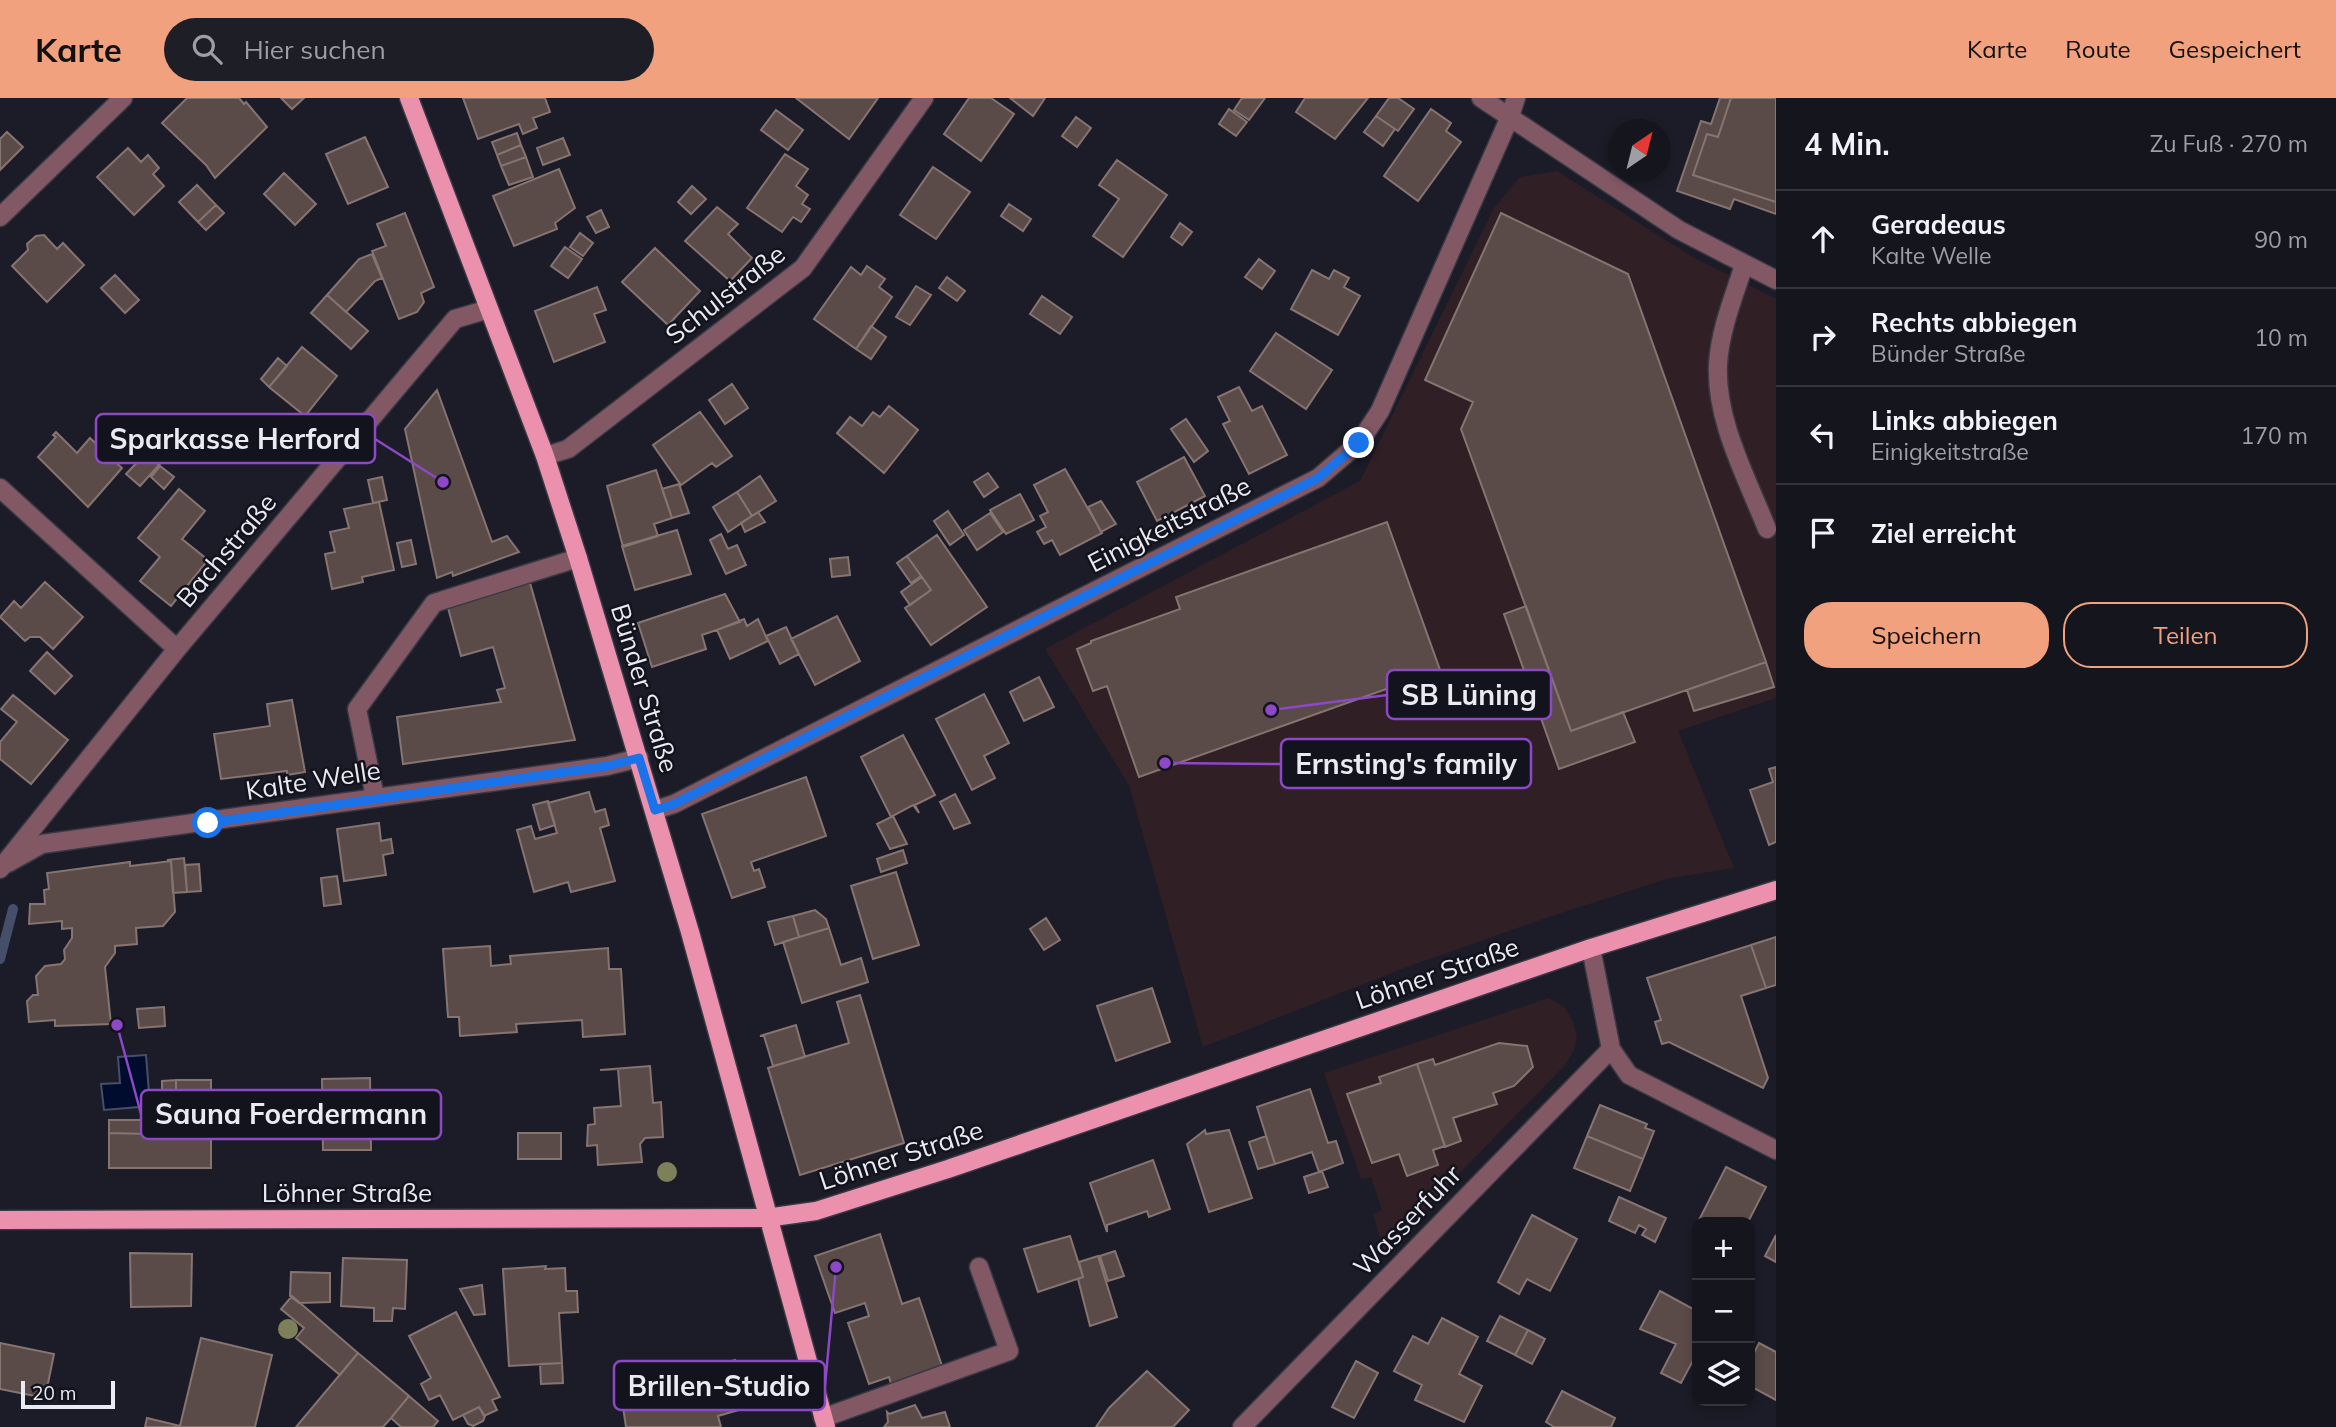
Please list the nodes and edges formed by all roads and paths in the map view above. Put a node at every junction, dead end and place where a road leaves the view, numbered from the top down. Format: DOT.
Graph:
graph roads {
  1 [pos="122,98"];
  2 [pos="409,98"];
  3 [pos="924,98"];
  4 [pos="1481,98"];
  5 [pos="1516,98"];
  6 [pos="1510,119"];
  7 [pos="0,217"];
  8 [pos="1744,265"];
  9 [pos="1776,280"];
  10 [pos="489,309"];
  11 [pos="545,456"];
  12 [pos="0,488"];
  13 [pos="1767,529"];
  14 [pos="578,558"];
  15 [pos="177,649"];
  16 [pos="639,758"];
  17 [pos="375,797"];
  18 [pos="655,810"];
  19 [pos="1,866"];
  20 [pos="1776,890"];
  21 [pos="1591,947"];
  22 [pos="1611,1049"];
  23 [pos="1776,1150"];
  24 [pos="766,1218"];
  25 [pos="0,1220"];
  26 [pos="979,1267"];
  27 [pos="825,1422"];
  28 [pos="1242,1427"];
  1 -- 7 [label="street"];
  2 -- 10 [label="main road, Bünder Straße"];
  3 -- 11 [label="street, Schulstraße"];
  4 -- 6 [label="street"];
  5 -- 6 [label="street, Einigkeitstraße"];
  6 -- 8 [label="street"];
  6 -- 18 [label="street, Einigkeitstraße"];
  8 -- 9 [label="street"];
  8 -- 13 [label="street"];
  10 -- 11 [label="main road, Bünder Straße"];
  10 -- 15 [label="street, Bachstraße"];
  11 -- 14 [label="main road, Bünder Straße"];
  12 -- 15 [label="street, Bachstraße"];
  14 -- 16 [label="main road, Bünder Straße"];
  14 -- 17 [label="street"];
  15 -- 19 [label="street, Bachstraße"];
  16 -- 17 [label="street, Kalte Welle"];
  16 -- 18 [label="main road, Bünder Straße"];
  17 -- 19 [label="street, Kalte Welle"];
  18 -- 24 [label="main road, Bünder Straße"];
  20 -- 21 [label="main road, Löhner Straße"];
  21 -- 22 [label="street"];
  21 -- 24 [label="main road, Löhner Straße"];
  22 -- 23 [label="street"];
  22 -- 28 [label="street, Wasserfuhr"];
  24 -- 25 [label="main road, Löhner Straße"];
  24 -- 27 [label="main road, Bünder Straße"];
  26 -- 27 [label="street"];
}
